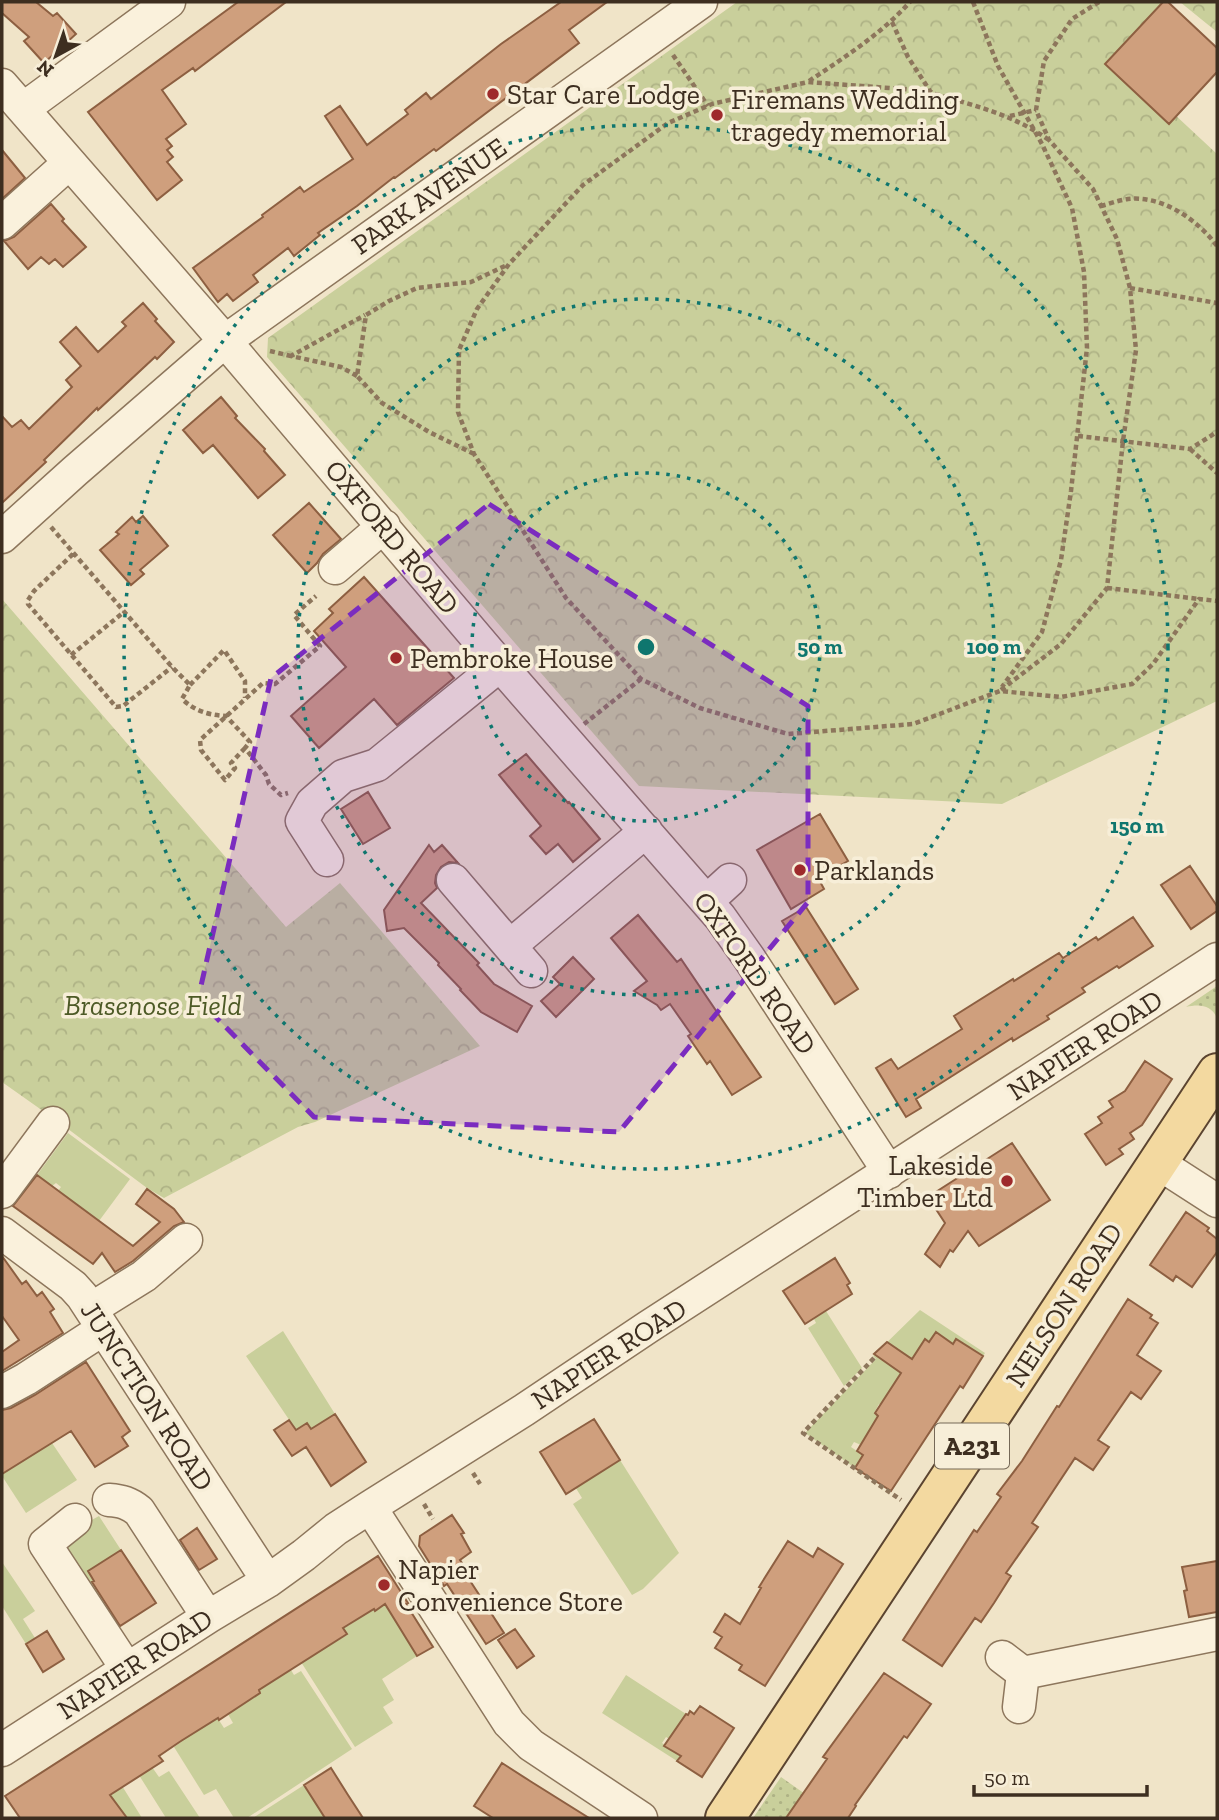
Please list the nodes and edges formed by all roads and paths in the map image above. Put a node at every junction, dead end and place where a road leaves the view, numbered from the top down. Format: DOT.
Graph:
graph roads {
  1 [pos="169,2"];
  2 [pos="701,2"];
  3 [pos="910,2"];
  4 [pos="973,2"];
  5 [pos="1099,2"];
  6 [pos="892,22"];
  7 [pos="659,33"];
  8 [pos="808,82"];
  9 [pos="2,85"];
  10 [pos="930,91"];
  11 [pos="708,106"];
  12 [pos="23,109"];
  13 [pos="1036,110"];
  14 [pos="1025,114"];
  15 [pos="1009,117"];
  16 [pos="1033,128"];
  17 [pos="1049,140"];
  18 [pos="69,163"];
  19 [pos="1101,206"];
  20 [pos="2,223"];
  21 [pos="1217,246"];
  22 [pos="509,264"];
  23 [pos="1130,288"];
  24 [pos="1217,303"];
  25 [pos="366,315"];
  26 [pos="225,341"];
  27 [pos="357,376"];
  28 [pos="1217,432"];
  29 [pos="1078,436"];
  30 [pos="1123,441"];
  31 [pos="1189,449"];
  32 [pos="474,454"];
  33 [pos="1217,473"];
  34 [pos="36,506"];
  35 [pos="384,526"];
  36 [pos="2,537"];
  37 [pos="74,554"];
  38 [pos="335,568"];
  39 [pos="1107,588"];
  40 [pos="316,596"];
  41 [pos="1199,599"];
  42 [pos="1217,601"];
  43 [pos="124,612"];
  44 [pos="71,654"];
  45 [pos="500,665"];
  46 [pos="172,667"];
  47 [pos="641,679"];
  48 [pos="190,685"];
  49 [pos="1000,691"];
  50 [pos="245,699"];
  51 [pos="226,716"];
  52 [pos="567,740"];
  53 [pos="245,748"];
  54 [pos="317,799"];
  55 [pos="646,831"];
  56 [pos="327,860"];
  57 [pos="453,880"];
  58 [pos="730,880"];
  59 [pos="707,901"];
  60 [pos="510,946"];
  61 [pos="1217,959"];
  62 [pos="531,971"];
  63 [pos="1217,1073"];
  64 [pos="53,1124"];
  65 [pos="1158,1163"];
  66 [pos="889,1172"];
  67 [pos="2,1192"];
  68 [pos="1217,1201"];
  69 [pos="2,1233"];
  70 [pos="186,1240"];
  71 [pos="97,1319"];
  72 [pos="874,1358"];
  73 [pos="2,1392"];
  74 [pos="420,1499"];
  75 [pos="109,1500"];
  76 [pos="910,1506"];
  77 [pos="370,1507"];
  78 [pos="433,1518"];
  79 [pos="75,1520"];
  80 [pos="268,1581"];
  81 [pos="208,1617"];
  82 [pos="1217,1634"];
  83 [pos="127,1669"];
  84 [pos="1019,1707"];
  85 [pos="2,1749"];
  86 [pos="641,1818"];
  87 [pos="725,1818"];
  1 -- 12 [label="street"];
  2 -- 7 [label="street, PARK AVENUE"];
  3 -- 6 [label="path"];
  4 -- 14 [label="path"];
  5 -- 13 [label="path"];
  6 -- 8 [label="path"];
  6 -- 10 [label="path"];
  7 -- 11 [label="path"];
  7 -- 26 [label="street, PARK AVENUE"];
  8 -- 10 [label="path"];
  8 -- 11 [label="path"];
  9 -- 12 [label="street, OXFORD ROAD"];
  10 -- 15 [label="path"];
  11 -- 22 [label="path"];
  12 -- 18 [label="street, OXFORD ROAD"];
  13 -- 14 [label="path"];
  13 -- 17 [label="path"];
  14 -- 15 [label="path"];
  14 -- 16 [label="path"];
  15 -- 16 [label="path"];
  16 -- 17 [label="path"];
  16 -- 29 [label="path"];
  17 -- 19 [label="path"];
  18 -- 20 [label="street"];
  18 -- 26 [label="street, OXFORD ROAD"];
  19 -- 21 [label="path"];
  19 -- 23 [label="path"];
  22 -- 25 [label="path"];
  22 -- 32 [label="path"];
  23 -- 24 [label="path"];
  23 -- 30 [label="path"];
  25 -- 27 [label="path"];
  25 -- 27 [label="path"];
  26 -- 34 [label="street, PARK AVENUE"];
  26 -- 35 [label="street, OXFORD ROAD"];
  27 -- 32 [label="path"];
  28 -- 31 [label="path"];
  29 -- 30 [label="path"];
  29 -- 49 [label="path"];
  30 -- 31 [label="path"];
  30 -- 39 [label="path"];
  31 -- 33 [label="path"];
  32 -- 47 [label="path"];
  34 -- 36 [label="street, PARK AVENUE"];
  34 -- 37 [label="path"];
  35 -- 38 [label="street"];
  35 -- 45 [label="street, OXFORD ROAD"];
  37 -- 43 [label="path"];
  37 -- 44 [label="path"];
  39 -- 41 [label="path"];
  39 -- 49 [label="path"];
  40 -- 50 [label="path"];
  41 -- 42 [label="path"];
  41 -- 49 [label="path"];
  43 -- 44 [label="path"];
  43 -- 46 [label="path"];
  44 -- 46 [label="path"];
  45 -- 52 [label="street, OXFORD ROAD"];
  45 -- 54 [label="street"];
  46 -- 48 [label="path"];
  47 -- 49 [label="path"];
  47 -- 52 [label="path"];
  48 -- 50 [label="path"];
  48 -- 51 [label="path"];
  50 -- 51 [label="path"];
  51 -- 53 [label="path"];
  51 -- 53 [label="path"];
  52 -- 55 [label="street, OXFORD ROAD"];
  53 -- 54 [label="path"];
  54 -- 56 [label="street"];
  55 -- 59 [label="street, OXFORD ROAD"];
  55 -- 60 [label="street"];
  57 -- 60 [label="street"];
  58 -- 59 [label="street"];
  59 -- 66 [label="street, OXFORD ROAD"];
  60 -- 62 [label="street"];
  61 -- 66 [label="street, NAPIER ROAD"];
  63 -- 65 [label="main road, NELSON ROAD / A231"];
  64 -- 67 [label="street"];
  65 -- 68 [label="street"];
  65 -- 87 [label="main road, NELSON ROAD / A231"];
  66 -- 77 [label="street, NAPIER ROAD"];
  69 -- 71 [label="street, JUNCTION ROAD"];
  70 -- 71 [label="street"];
  71 -- 73 [label="street"];
  71 -- 80 [label="street, JUNCTION ROAD"];
  72 -- 76 [label="path"];
  74 -- 78 [label="path"];
  75 -- 81 [label="street"];
  77 -- 80 [label="street, NAPIER ROAD"];
  77 -- 86 [label="street"];
  79 -- 83 [label="street"];
  80 -- 81 [label="street, NAPIER ROAD"];
  81 -- 83 [label="street, NAPIER ROAD"];
  82 -- 84 [label="street"];
  83 -- 85 [label="street, NAPIER ROAD"];
}
